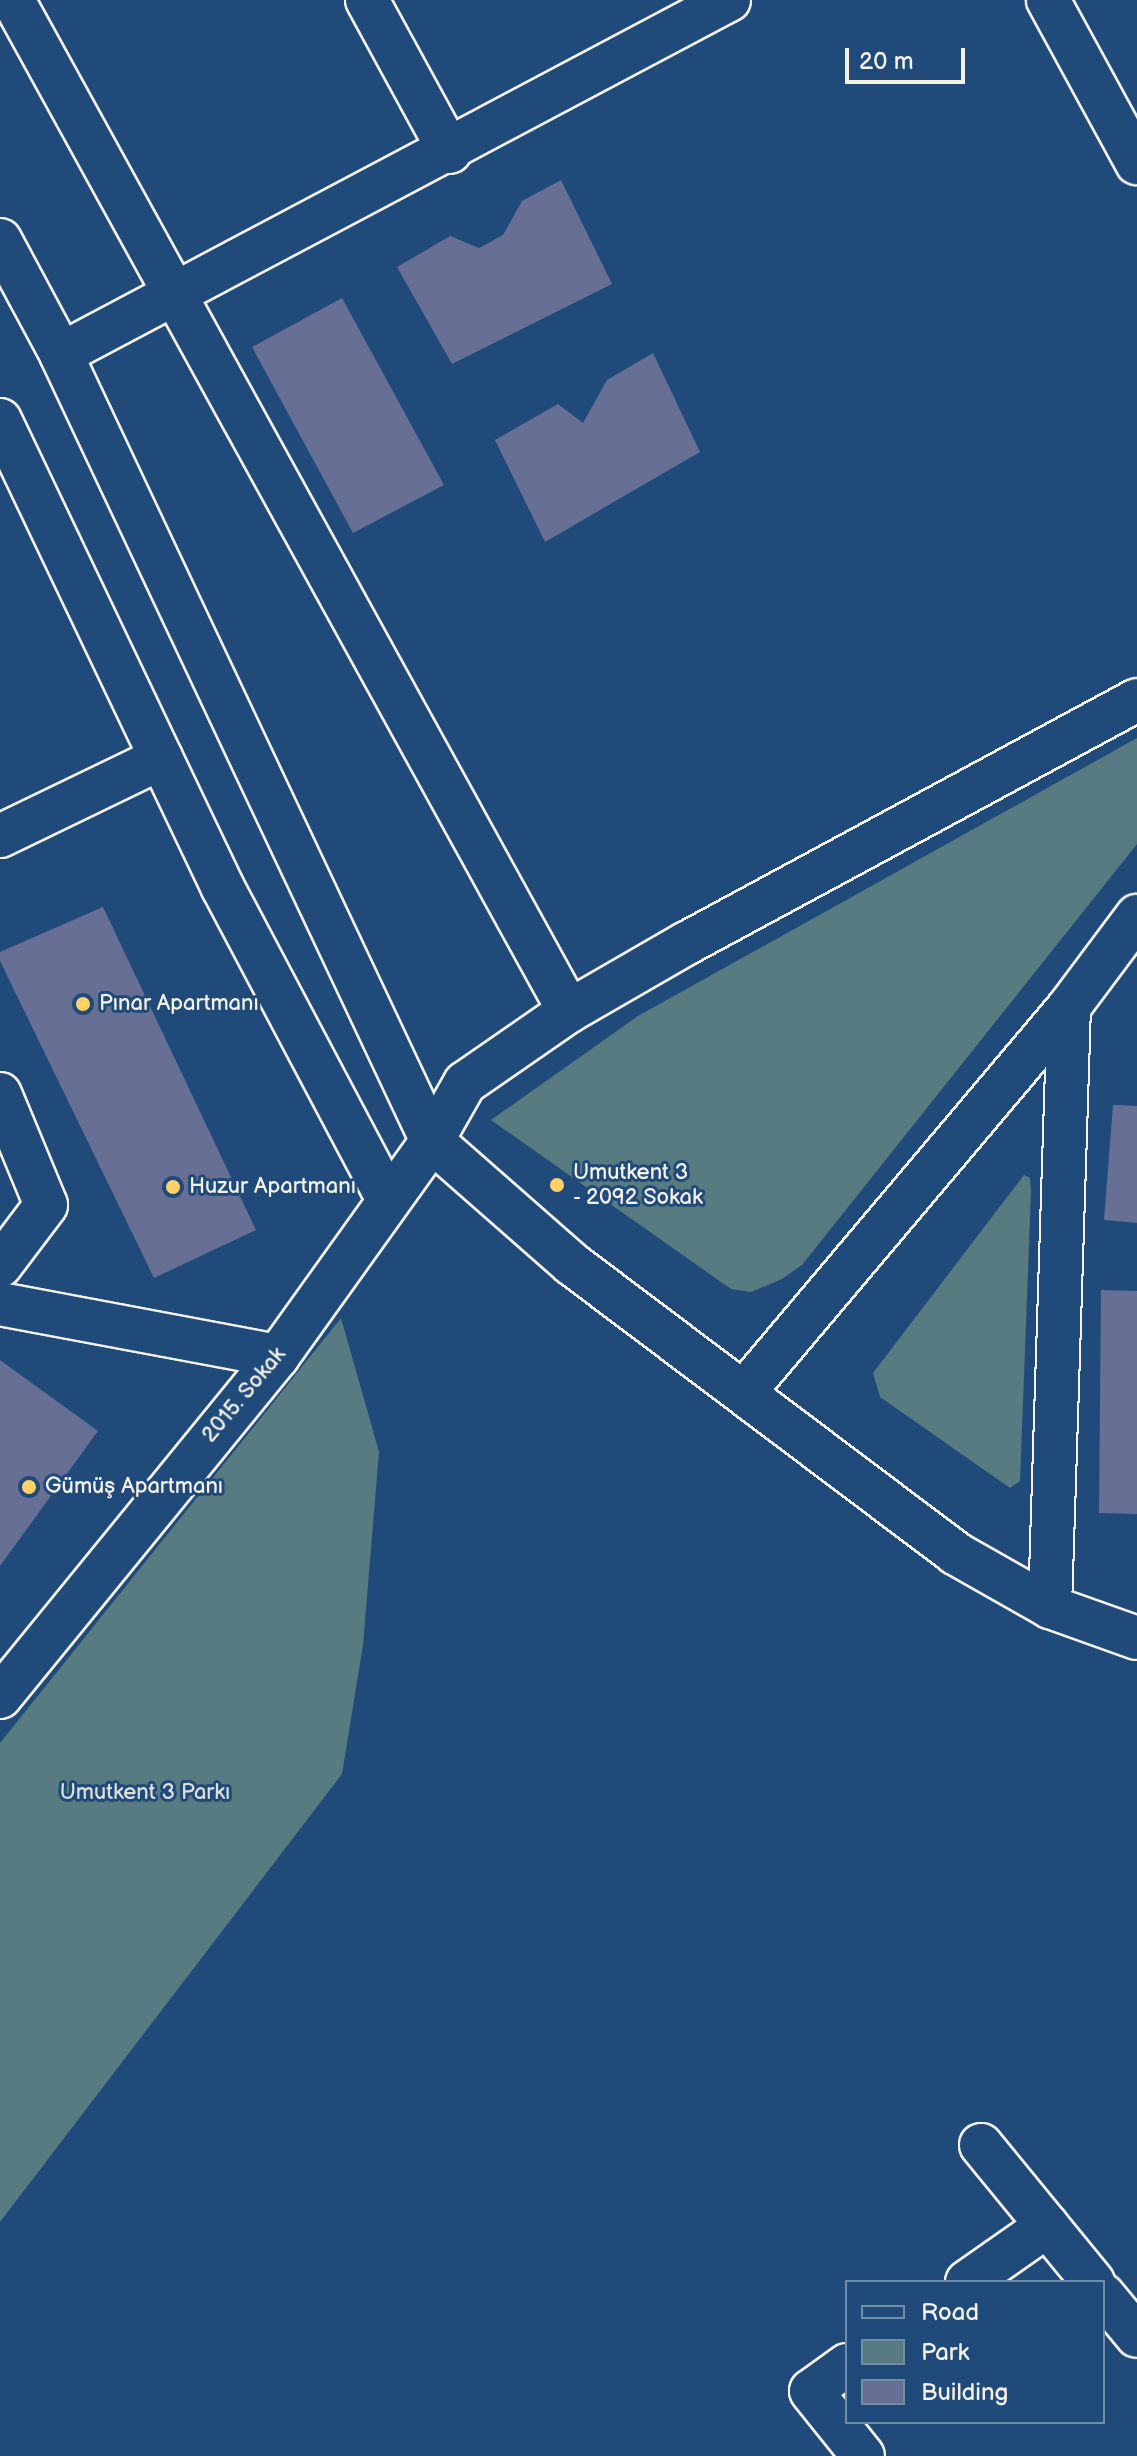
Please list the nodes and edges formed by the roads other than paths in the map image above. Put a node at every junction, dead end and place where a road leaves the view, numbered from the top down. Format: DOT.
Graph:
graph roads {
  1 [pos="13,0"];
  2 [pos="367,0"];
  3 [pos="1048,0"];
  4 [pos="714,4"];
  5 [pos="450,152"];
  6 [pos="1137,163"];
  7 [pos="0,240"];
  8 [pos="176,290"];
  9 [pos="61,354"];
  10 [pos="0,420"];
  11 [pos="1137,700"];
  12 [pos="161,758"];
  13 [pos="0,836"];
  14 [pos="1137,916"];
  15 [pos="1069,1007"];
  16 [pos="569,1011"];
  17 [pos="0,1094"];
  18 [pos="432,1141"];
  19 [pos="387,1198"];
  20 [pos="0,1266"];
  21 [pos="0,1304"];
  22 [pos="278,1356"];
  23 [pos="744,1392"];
  24 [pos="1050,1607"];
  25 [pos="1137,1638"];
  26 [pos="0,1697"];
  27 [pos="981,2145"];
  28 [pos="1047,2226"];
  29 [pos="970,2280"];
  30 [pos="1091,2280"];
  31 [pos="1105,2297"];
  32 [pos="1137,2336"];
  33 [pos="845,2366"];
  34 [pos="863,2456"];
  1 -- 8 [label="street"];
  2 -- 5 [label="street"];
  3 -- 6 [label="street"];
  4 -- 5 [label="street"];
  5 -- 8 [label="street"];
  7 -- 9 [label="street"];
  8 -- 9 [label="street"];
  8 -- 16 [label="street"];
  9 -- 18 [label="street"];
  10 -- 12 [label="street"];
  11 -- 16 [label="street, 2015. Sokak"];
  12 -- 13 [label="street"];
  12 -- 19 [label="street"];
  14 -- 15 [label="street"];
  15 -- 23 [label="street"];
  15 -- 24 [label="street"];
  16 -- 18 [label="street, 2015. Sokak"];
  17 -- 20 [label="street"];
  18 -- 19 [label="street, 2015. Sokak"];
  18 -- 23 [label="street"];
  19 -- 22 [label="street, 2015. Sokak"];
  21 -- 22 [label="street"];
  22 -- 26 [label="street, 2015. Sokak"];
  23 -- 24 [label="street"];
  24 -- 25 [label="street"];
  27 -- 28 [label="street"];
  28 -- 29 [label="street"];
  28 -- 30 [label="street"];
  31 -- 32 [label="street"];
  33 -- 34 [label="street"];
}
